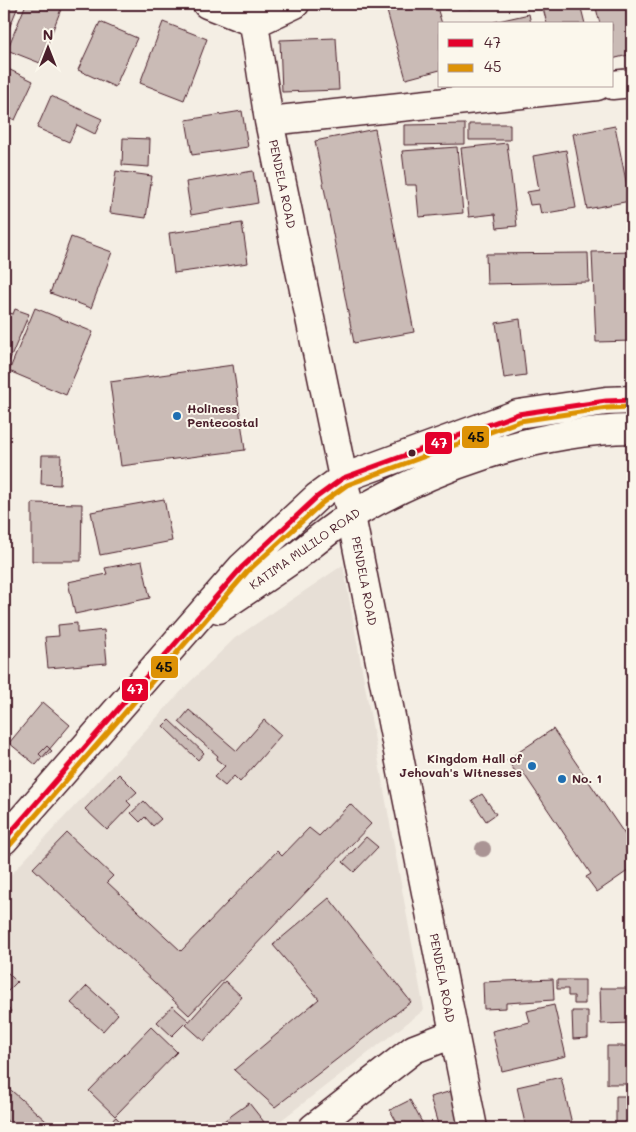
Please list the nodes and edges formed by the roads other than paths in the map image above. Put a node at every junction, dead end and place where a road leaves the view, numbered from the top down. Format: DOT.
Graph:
graph roads {
  1 [pos="207,4"];
  2 [pos="295,4"];
  3 [pos="253,14"];
  4 [pos="632,82"];
  5 [pos="614,85"];
  6 [pos="578,88"];
  7 [pos="269,121"];
  8 [pos="632,400"];
  9 [pos="632,429"];
  10 [pos="343,478"];
  11 [pos="351,516"];
  12 [pos="186,631"];
  13 [pos="4,840"];
  14 [pos="453,1034"];
  15 [pos="313,1128"];
  16 [pos="472,1128"];
  1 -- 3 [label="street"];
  2 -- 3 [label="street"];
  3 -- 7 [label="street, PENDELA ROAD"];
  4 -- 5 [label="street"];
  6 -- 7 [label="street"];
  7 -- 10 [label="street, PENDELA ROAD"];
  8 -- 10 [label="street, KATIMA MULILO ROAD"];
  9 -- 11 [label="street, KATIMA MULILO ROAD"];
  10 -- 11 [label="street, PENDELA ROAD"];
  10 -- 12 [label="street, KATIMA MULILO ROAD"];
  11 -- 12 [label="street, KATIMA MULILO ROAD"];
  11 -- 14 [label="street, PENDELA ROAD"];
  12 -- 13 [label="street, KATIMA MULILO ROAD"];
  14 -- 15 [label="street"];
  14 -- 16 [label="street, PENDELA ROAD"];
}
